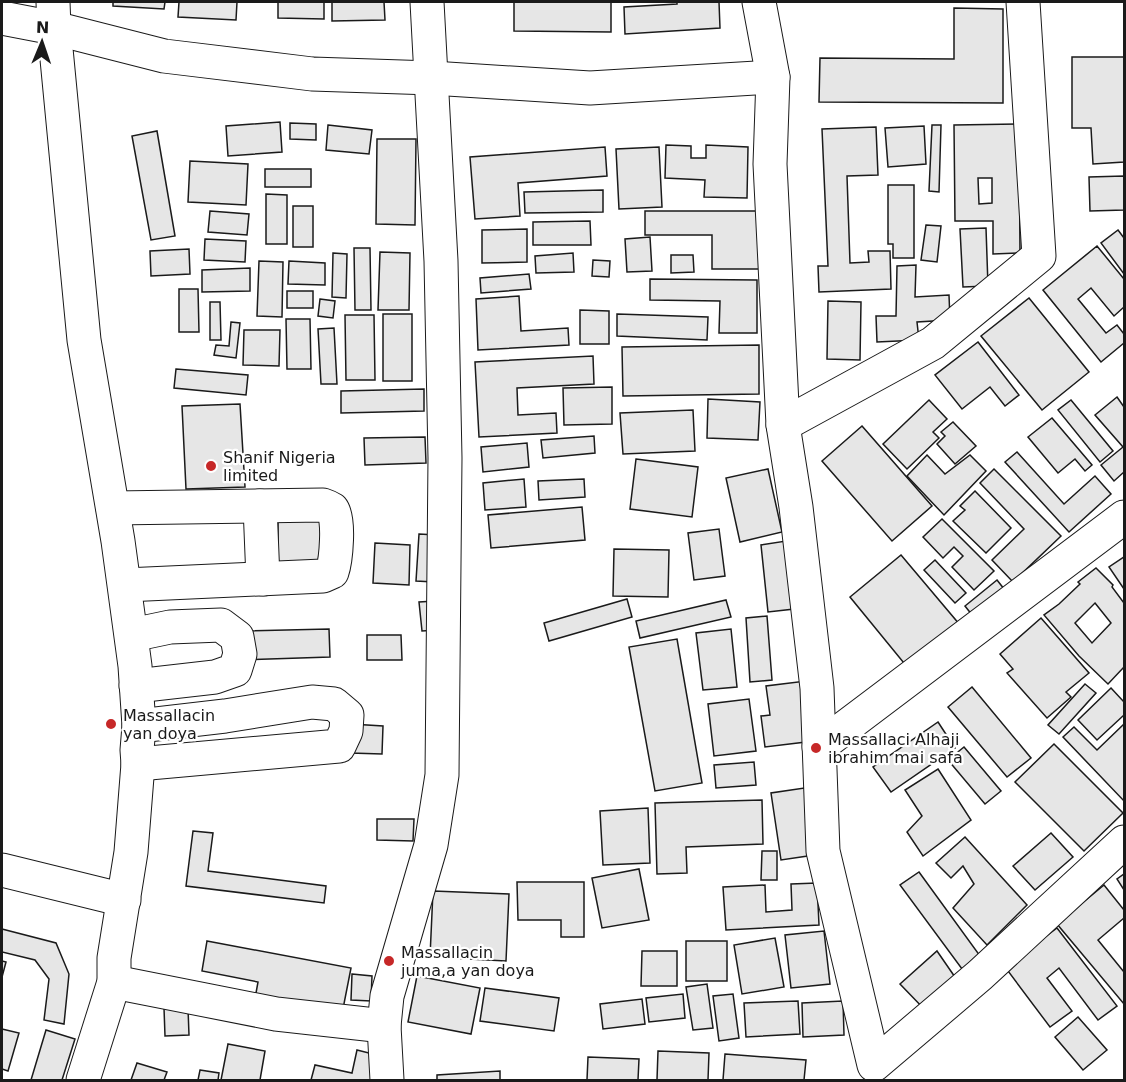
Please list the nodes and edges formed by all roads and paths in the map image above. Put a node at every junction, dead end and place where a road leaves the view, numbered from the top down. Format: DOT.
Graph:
graph roads {
  1 [pos="428,2"];
  2 [pos="759,2"];
  3 [pos="1023,2"];
  4 [pos="53,15"];
  5 [pos="2,18"];
  6 [pos="773,76"];
  7 [pos="432,78"];
  8 [pos="783,425"];
  9 [pos="260,506"];
  10 [pos="112,508"];
  11 [pos="1125,517"];
  12 [pos="263,579"];
  13 [pos="124,585"];
  14 [pos="132,635"];
  15 [pos="136,686"];
  16 [pos="139,726"];
  17 [pos="819,747"];
  18 [pos="138,764"];
  19 [pos="1125,842"];
  20 [pos="2,870"];
  21 [pos="124,900"];
  22 [pos="114,982"];
  23 [pos="384,1026"];
  24 [pos="875,1073"];
  25 [pos="82,1080"];
  26 [pos="387,1080"];
  1 -- 7 [label="street"];
  2 -- 6 [label="street"];
  3 -- 8 [label="street"];
  4 -- 5 [label="street"];
  4 -- 7 [label="street"];
  4 -- 10 [label="street"];
  6 -- 7 [label="street"];
  6 -- 8 [label="street"];
  7 -- 23 [label="street"];
  8 -- 17 [label="street"];
  9 -- 10 [label="street"];
  9 -- 12 [label="street"];
  9 -- 12 [label="street"];
  10 -- 13 [label="street"];
  11 -- 17 [label="street"];
  12 -- 13 [label="street"];
  13 -- 14 [label="street"];
  14 -- 15 [label="street"];
  14 -- 15 [label="street"];
  15 -- 16 [label="street"];
  16 -- 18 [label="street"];
  16 -- 18 [label="street"];
  17 -- 24 [label="street"];
  18 -- 21 [label="street"];
  19 -- 24 [label="street"];
  20 -- 21 [label="street"];
  21 -- 22 [label="street"];
  22 -- 23 [label="street"];
  22 -- 25 [label="street"];
  23 -- 26 [label="street"];
}
